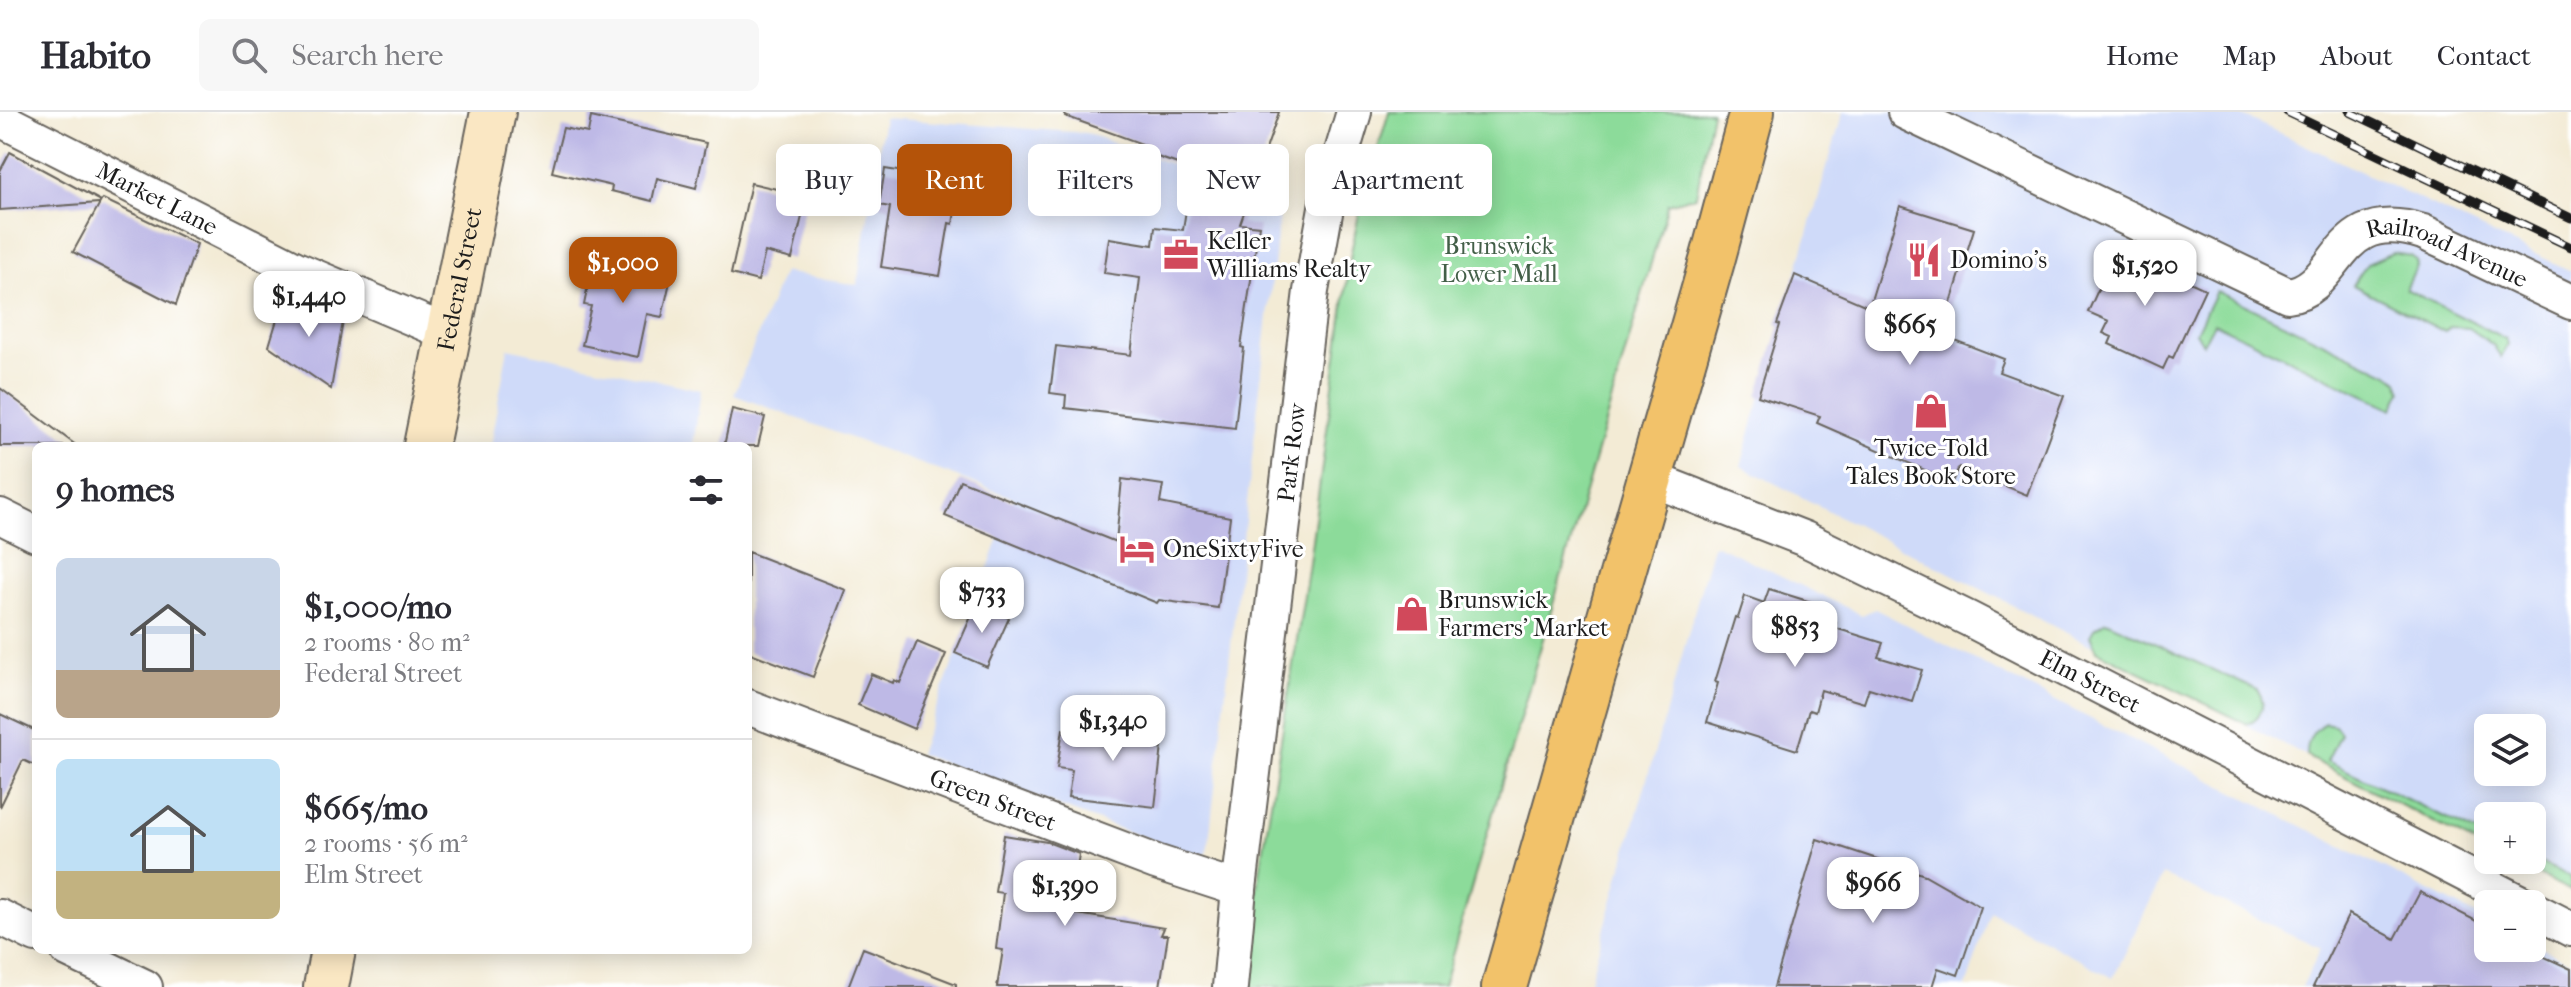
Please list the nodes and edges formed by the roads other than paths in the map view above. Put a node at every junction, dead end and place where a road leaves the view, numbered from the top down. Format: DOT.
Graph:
graph roads {
  1 [pos="493,112"];
  2 [pos="1354,112"];
  3 [pos="1752,112"];
  4 [pos="1905,112"];
  5 [pos="0,119"];
  6 [pos="2571,302"];
  7 [pos="448,333"];
  8 [pos="427,442"];
  9 [pos="1643,497"];
  10 [pos="0,516"];
  11 [pos="32,532"];
  12 [pos="752,709"];
  13 [pos="1239,889"];
  14 [pos="2496,890"];
  15 [pos="2546,916"];
  16 [pos="0,917"];
  17 [pos="2571,929"];
  18 [pos="32,933"];
  19 [pos="76,954"];
  20 [pos="332,954"];
  21 [pos="145,987"];
  22 [pos="326,987"];
  23 [pos="1230,987"];
  24 [pos="1504,987"];
  1 -- 7 [label="street, Federal Street"];
  2 -- 13 [label="street, Park Row"];
  3 -- 9 [label="main road"];
  4 -- 6 [label="street, Railroad Avenue"];
  5 -- 7 [label="street, Market Lane"];
  7 -- 8 [label="street, Federal Street"];
  9 -- 14 [label="street, Elm Street"];
  9 -- 24 [label="main road"];
  10 -- 11 [label="street"];
  12 -- 13 [label="street, Green Street"];
  13 -- 23 [label="street, Park Row"];
  15 -- 17 [label="street"];
  16 -- 18 [label="street"];
  19 -- 21 [label="street"];
  20 -- 22 [label="street"];
}
